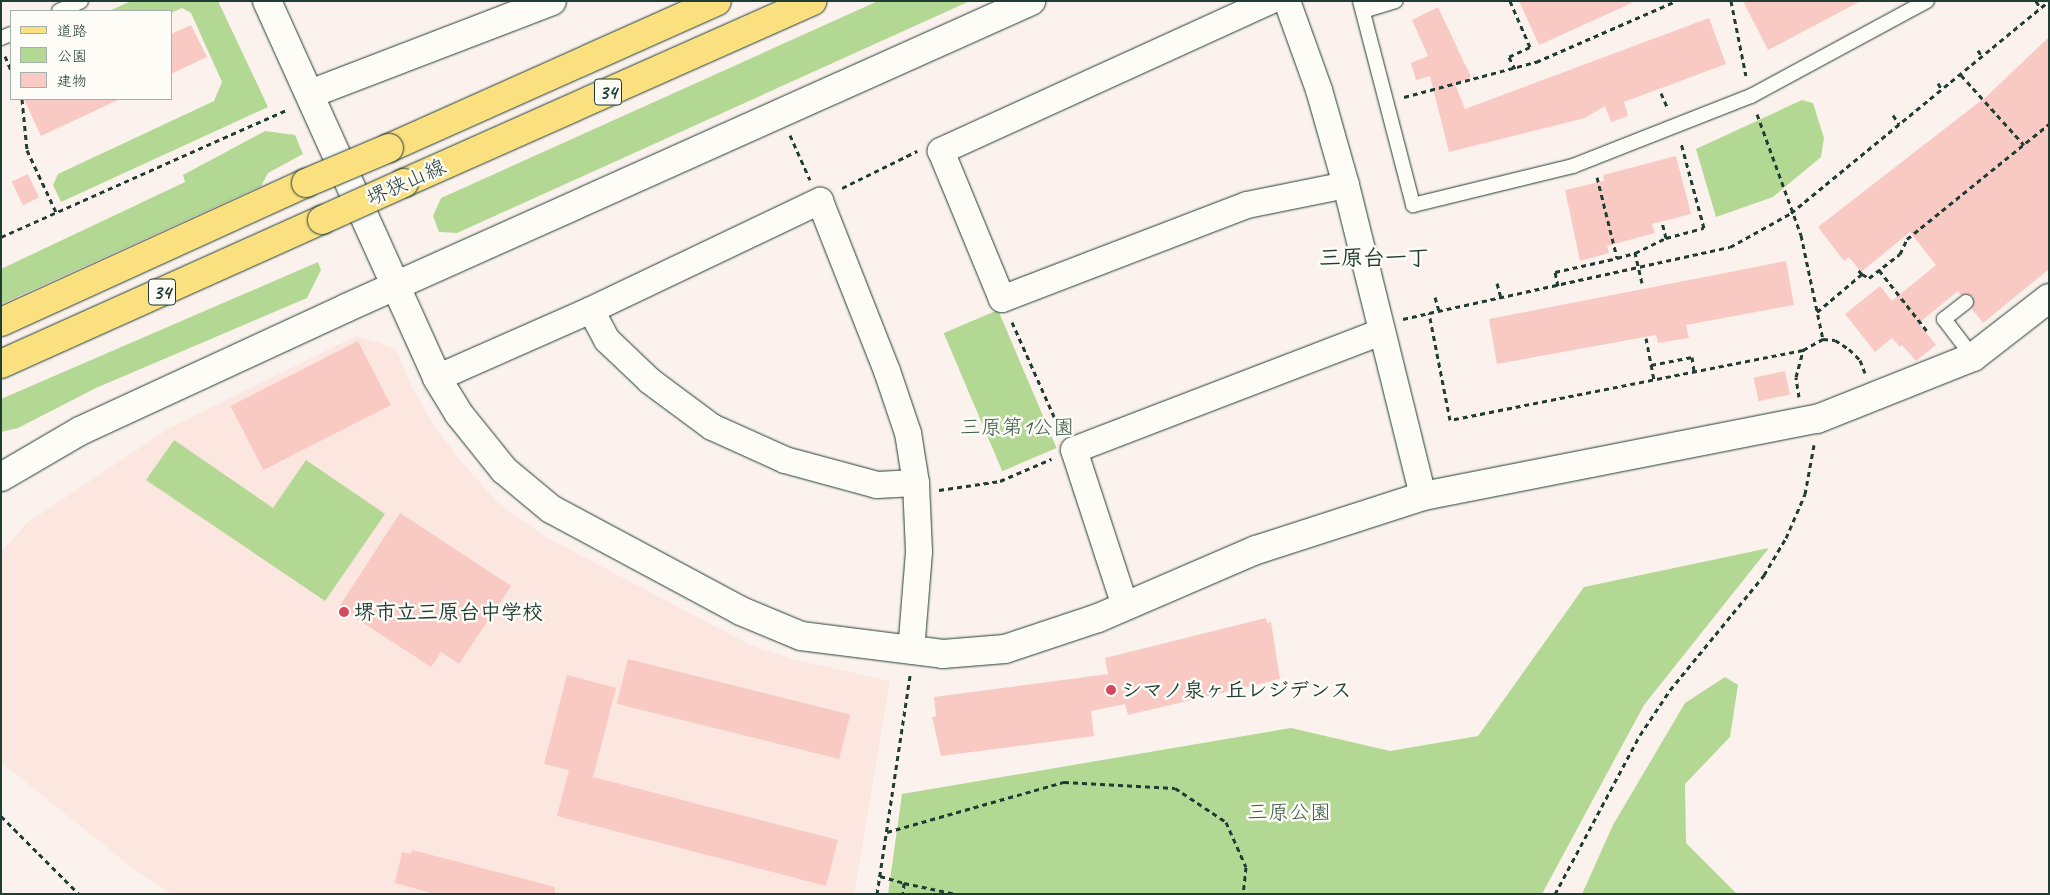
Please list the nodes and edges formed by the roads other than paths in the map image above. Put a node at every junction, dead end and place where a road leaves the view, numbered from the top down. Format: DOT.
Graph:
graph roads {
  1 [pos="81,1"];
  2 [pos="267,1"];
  3 [pos="552,1"];
  4 [pos="717,1"];
  5 [pos="812,1"];
  6 [pos="1031,1"];
  7 [pos="1270,1"];
  8 [pos="1287,1"];
  9 [pos="1396,1"];
  10 [pos="1927,1"];
  11 [pos="1362,6"];
  12 [pos="61,10"];
  13 [pos="301,100"];
  14 [pos="1346,185"];
  15 [pos="395,286"];
  16 [pos="2049,298"];
  17 [pos="1966,302"];
  18 [pos="591,310"];
  19 [pos="1,322"];
  20 [pos="1381,332"];
  21 [pos="1973,356"];
  22 [pos="1,364"];
  23 [pos="437,378"];
  24 [pos="1,477"];
  25 [pos="916,488"];
  26 [pos="1423,496"];
  27 [pos="1124,606"];
  28 [pos="911,651"];
  1 -- 12 [label="lane"];
  2 -- 13 [label="street"];
  3 -- 13 [label="street"];
  4 -- 19 [label="main road, 堺狭山線 / 34, bridge"];
  5 -- 22 [label="main road, 堺狭山線 / 34, bridge"];
  6 -- 15 [label="street"];
  7 -- 14 [label="street"];
  8 -- 14 [label="street"];
  9 -- 11 [label="lane"];
  10 -- 11 [label="lane"];
  13 -- 15 [label="street"];
  14 -- 20 [label="street"];
  15 -- 23 [label="street"];
  15 -- 24 [label="street"];
  16 -- 21 [label="street"];
  17 -- 21 [label="lane"];
  18 -- 23 [label="street"];
  18 -- 25 [label="street"];
  18 -- 25 [label="street"];
  20 -- 26 [label="street"];
  20 -- 27 [label="street"];
  21 -- 26 [label="street"];
  23 -- 28 [label="street"];
  25 -- 28 [label="street"];
  26 -- 27 [label="street"];
  27 -- 28 [label="street"];
}
